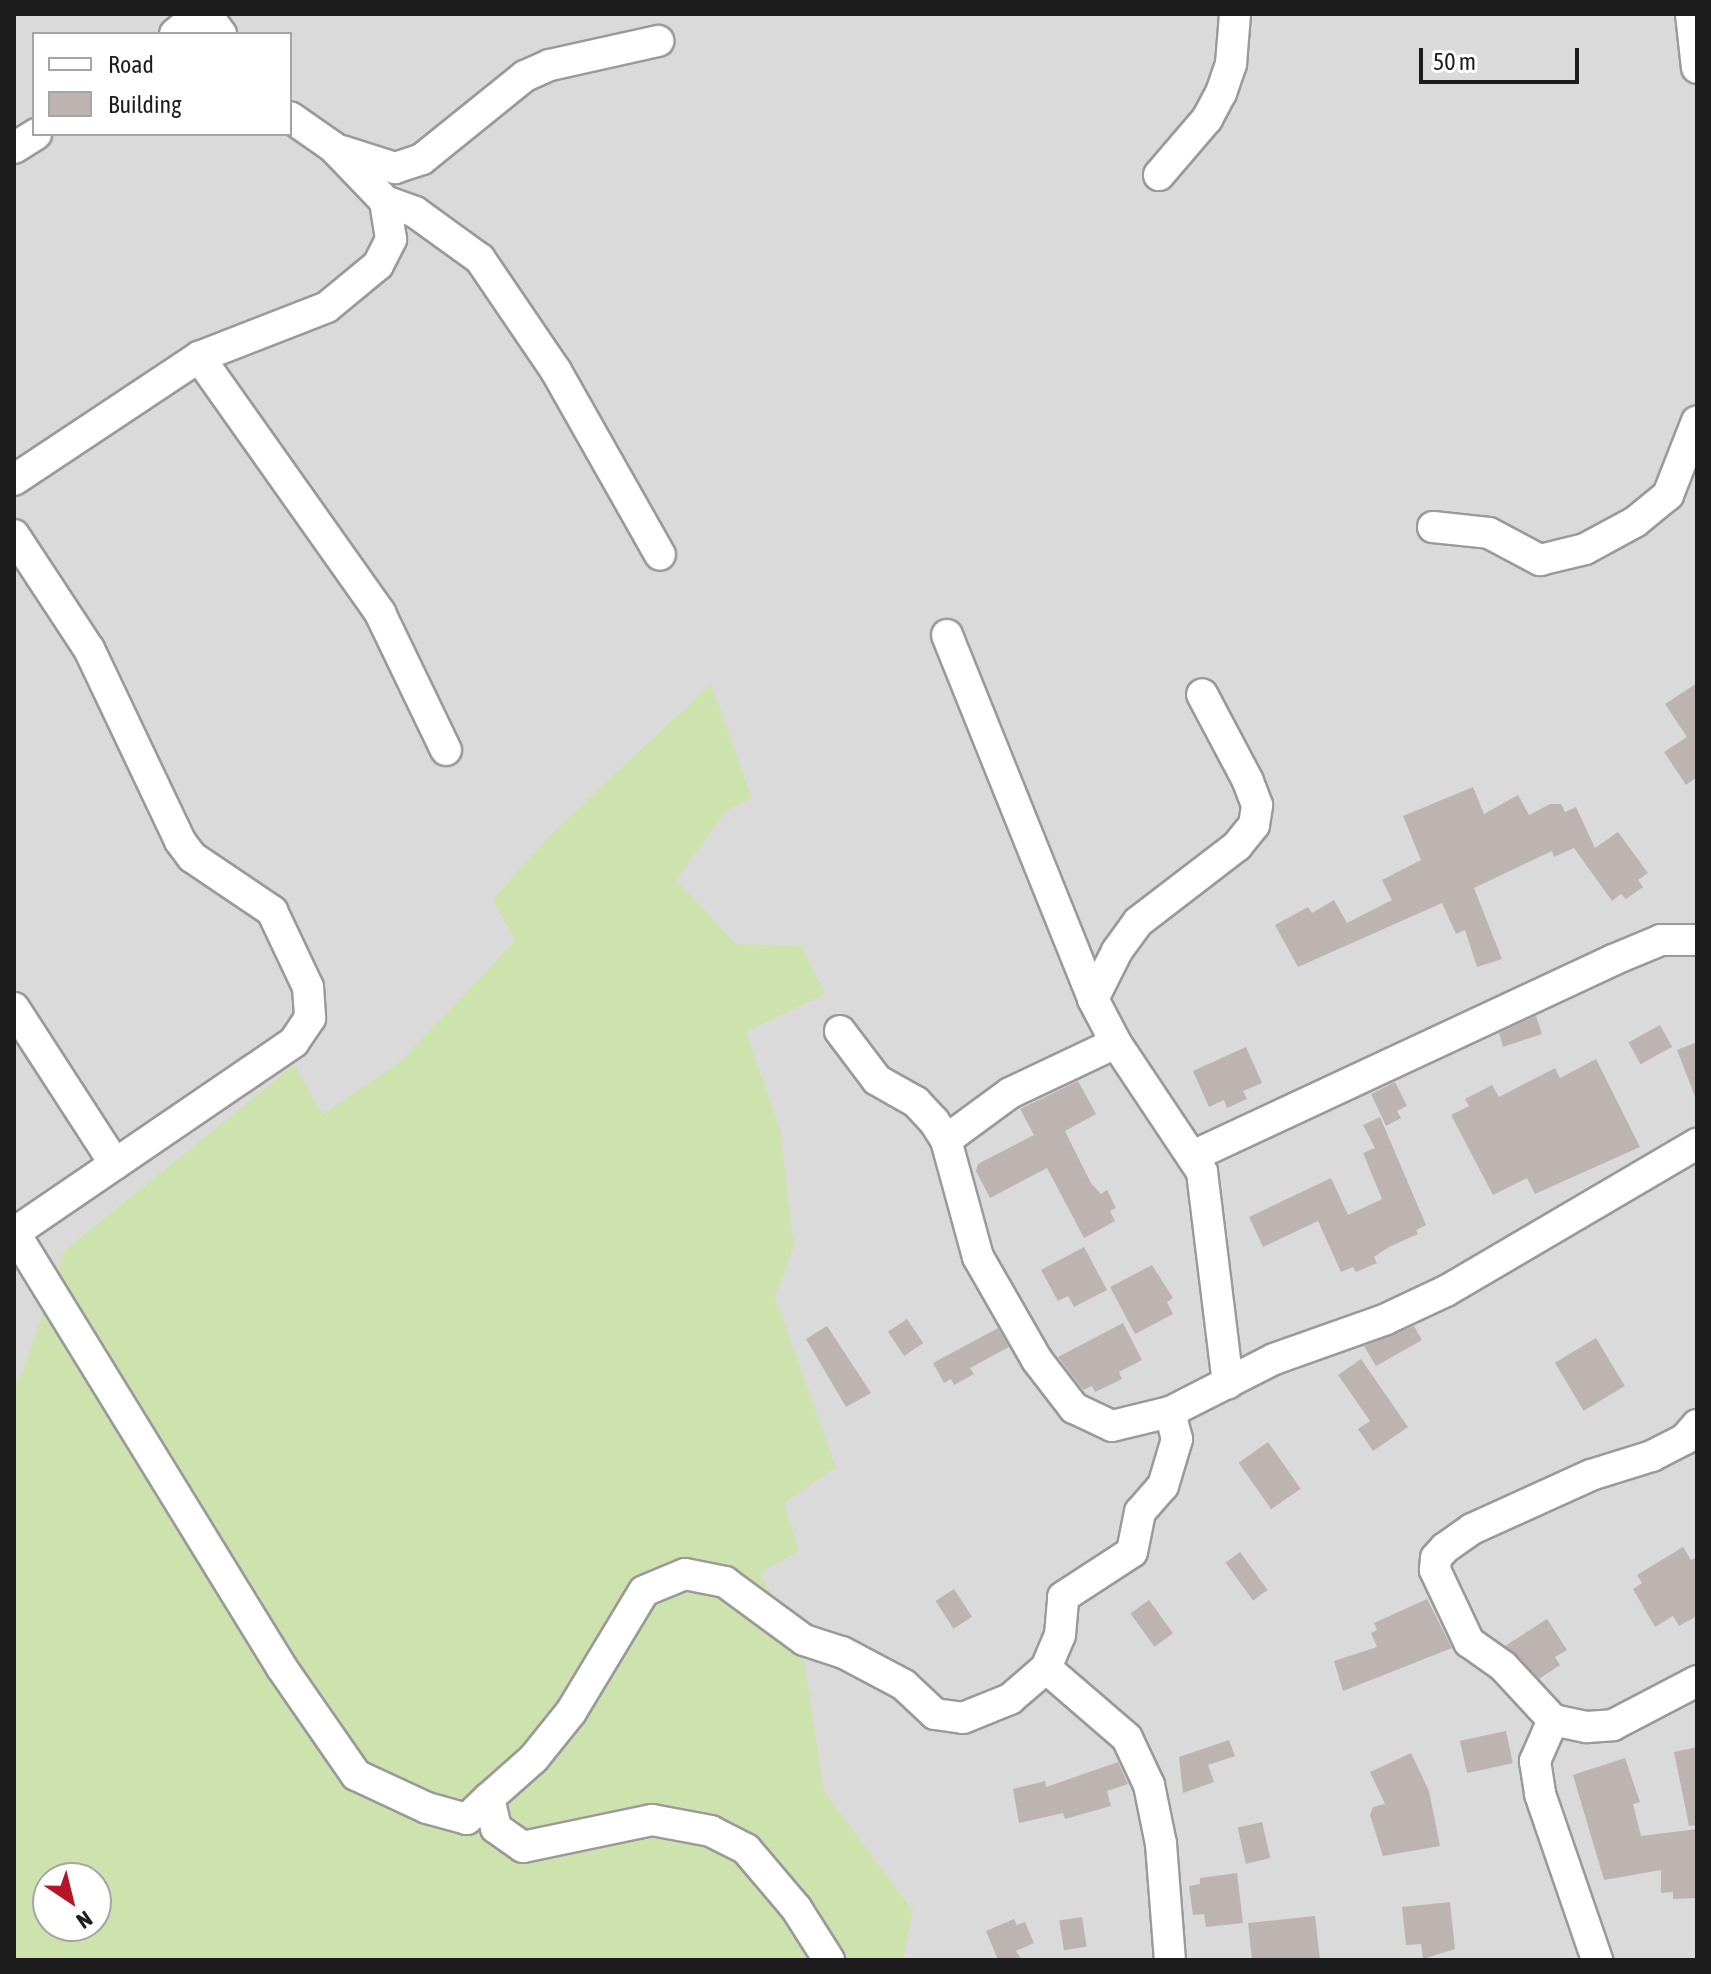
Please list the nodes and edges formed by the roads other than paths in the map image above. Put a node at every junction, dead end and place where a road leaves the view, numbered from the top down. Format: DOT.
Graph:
graph roads {
  1 [pos="203,14"];
  2 [pos="1235,14"];
  3 [pos="1691,14"];
  4 [pos="178,32"];
  5 [pos="219,32"];
  6 [pos="658,41"];
  7 [pos="1697,68"];
  8 [pos="292,118"];
  9 [pos="33,136"];
  10 [pos="333,147"];
  11 [pos="14,148"];
  12 [pos="1159,175"];
  13 [pos="385,201"];
  14 [pos="199,357"];
  15 [pos="1697,421"];
  16 [pos="14,480"];
  17 [pos="1433,527"];
  18 [pos="14,535"];
  19 [pos="660,555"];
  20 [pos="947,635"];
  21 [pos="1202,694"];
  22 [pos="446,750"];
  23 [pos="1697,940"];
  24 [pos="1093,999"];
  25 [pos="14,1008"];
  26 [pos="840,1031"];
  27 [pos="1116,1043"];
  28 [pos="946,1140"];
  29 [pos="1697,1144"];
  30 [pos="1195,1155"];
  31 [pos="115,1164"];
  32 [pos="14,1232"];
  33 [pos="1228,1383"];
  34 [pos="1170,1412"];
  35 [pos="1697,1425"];
  36 [pos="1046,1668"];
  37 [pos="1697,1681"];
  38 [pos="1553,1720"];
  39 [pos="489,1798"];
  40 [pos="829,1960"];
  41 [pos="1170,1960"];
  42 [pos="1597,1960"];
  1 -- 4 [label="street"];
  1 -- 5 [label="street"];
  2 -- 12 [label="street"];
  3 -- 7 [label="street"];
  6 -- 10 [label="street"];
  8 -- 10 [label="street"];
  9 -- 11 [label="street"];
  10 -- 13 [label="street"];
  13 -- 14 [label="street"];
  13 -- 19 [label="street"];
  14 -- 16 [label="street"];
  14 -- 22 [label="street"];
  15 -- 17 [label="street"];
  18 -- 31 [label="street"];
  20 -- 24 [label="street"];
  21 -- 24 [label="street"];
  23 -- 30 [label="street"];
  24 -- 27 [label="street"];
  25 -- 31 [label="street"];
  26 -- 28 [label="street"];
  27 -- 28 [label="street"];
  27 -- 30 [label="street"];
  28 -- 34 [label="street"];
  29 -- 33 [label="street"];
  30 -- 33 [label="street"];
  31 -- 32 [label="street"];
  32 -- 39 [label="street"];
  33 -- 34 [label="street"];
  34 -- 36 [label="street"];
  35 -- 38 [label="street"];
  36 -- 39 [label="street"];
  36 -- 41 [label="street"];
  37 -- 38 [label="street"];
  38 -- 42 [label="street"];
  39 -- 40 [label="street"];
}
